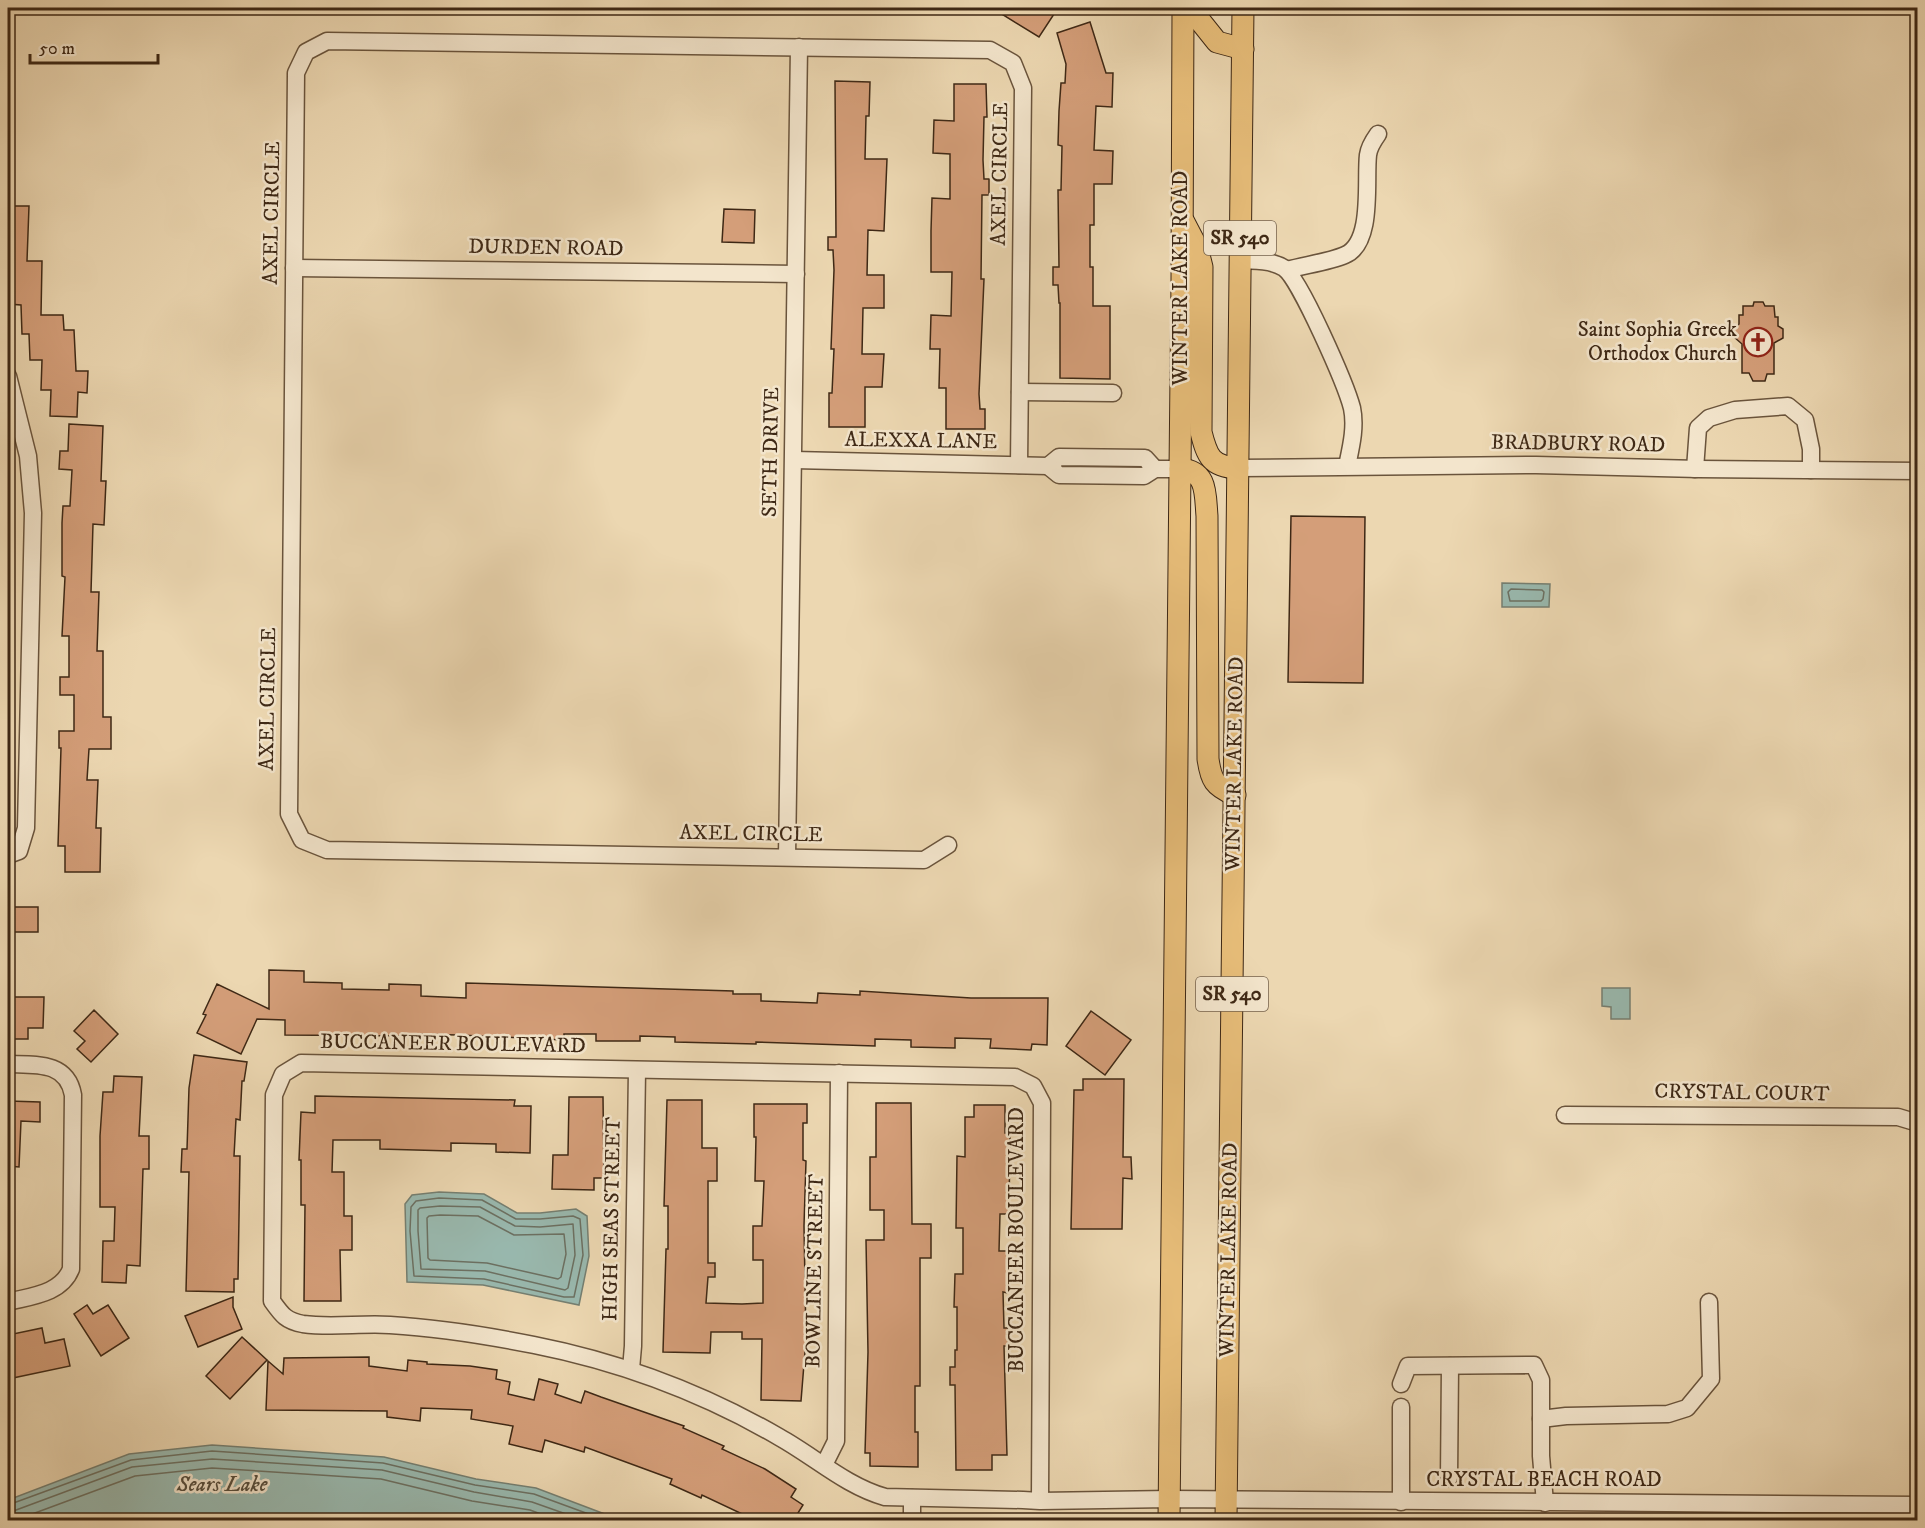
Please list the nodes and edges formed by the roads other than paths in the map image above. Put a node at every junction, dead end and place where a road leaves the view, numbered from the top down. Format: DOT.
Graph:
graph roads {
  1 [pos="1183,8"];
  2 [pos="1196,8"];
  3 [pos="1243,8"];
  4 [pos="799,47"];
  5 [pos="1243,49"];
  6 [pos="1378,134"];
  7 [pos="1182,218"];
  8 [pos="1240,261"];
  9 [pos="294,267"];
  10 [pos="1287,270"];
  11 [pos="796,274"];
  12 [pos="8,376"];
  13 [pos="1020,392"];
  14 [pos="1113,393"];
  15 [pos="794,460"];
  16 [pos="1019,465"];
  17 [pos="1347,466"];
  18 [pos="1238,468"];
  19 [pos="1180,469"];
  20 [pos="1695,469"];
  21 [pos="1811,470"];
  22 [pos="1917,471"];
  23 [pos="1234,795"];
  24 [pos="948,845"];
  25 [pos="8,855"];
  26 [pos="787,857"];
  27 [pos="8,1064"];
  28 [pos="637,1070"];
  29 [pos="839,1073"];
  30 [pos="1565,1115"];
  31 [pos="1917,1123"];
  32 [pos="8,1302"];
  33 [pos="1709,1302"];
  34 [pos="1450,1366"];
  35 [pos="631,1370"];
  36 [pos="1401,1384"];
  37 [pos="1401,1407"];
  38 [pos="1541,1419"];
  39 [pos="824,1465"];
  40 [pos="1449,1478"];
  41 [pos="912,1498"];
  42 [pos="1169,1499"];
  43 [pos="1040,1500"];
  44 [pos="1401,1502"];
  45 [pos="1545,1503"];
  46 [pos="1917,1505"];
  47 [pos="1226,1510"];
  48 [pos="912,1521"];
  49 [pos="1169,1521"];
  1 -- 7 [label="main road, WINTER LAKE ROAD / SR 540"];
  2 -- 5 [label="main road"];
  3 -- 5 [label="main road, WINTER LAKE ROAD / SR 540"];
  4 -- 9 [label="street, AXEL CIRCLE"];
  4 -- 11 [label="street, SETH DRIVE"];
  4 -- 13 [label="street, AXEL CIRCLE"];
  5 -- 8 [label="main road, WINTER LAKE ROAD / SR 540"];
  6 -- 10 [label="street"];
  7 -- 18 [label="main road"];
  7 -- 19 [label="main road, WINTER LAKE ROAD / SR 540"];
  8 -- 10 [label="street"];
  8 -- 18 [label="main road, WINTER LAKE ROAD / SR 540"];
  9 -- 11 [label="street, DURDEN ROAD"];
  9 -- 26 [label="street, AXEL CIRCLE"];
  10 -- 17 [label="street"];
  11 -- 15 [label="street, SETH DRIVE"];
  12 -- 25 [label="street"];
  13 -- 14 [label="street"];
  13 -- 16 [label="street, AXEL CIRCLE"];
  15 -- 16 [label="street, ALEXXA LANE"];
  15 -- 26 [label="street, SETH DRIVE"];
  16 -- 19 [label="street, ALEXXA LANE"];
  17 -- 18 [label="street, BRADBURY ROAD"];
  17 -- 20 [label="street, BRADBURY ROAD"];
  18 -- 23 [label="main road, WINTER LAKE ROAD / SR 540"];
  19 -- 23 [label="main road"];
  19 -- 42 [label="main road, WINTER LAKE ROAD / SR 540"];
  20 -- 21 [label="street, BRADBURY ROAD"];
  20 -- 21 [label="street"];
  21 -- 22 [label="street, BRADBURY ROAD"];
  23 -- 47 [label="main road, WINTER LAKE ROAD / SR 540"];
  24 -- 26 [label="street, AXEL CIRCLE"];
  27 -- 32 [label="street"];
  28 -- 29 [label="street, BUCCANEER BOULEVARD"];
  28 -- 35 [label="street, HIGH SEAS STREET"];
  28 -- 35 [label="street, BUCCANEER BOULEVARD"];
  29 -- 39 [label="street, BOWLINE STREET"];
  29 -- 43 [label="street, BUCCANEER BOULEVARD"];
  30 -- 31 [label="street, CRYSTAL COURT"];
  33 -- 38 [label="street"];
  34 -- 36 [label="street"];
  34 -- 38 [label="street"];
  34 -- 40 [label="street"];
  35 -- 39 [label="street, BUCCANEER BOULEVARD"];
  37 -- 44 [label="street"];
  38 -- 45 [label="street"];
  39 -- 41 [label="street, BUCCANEER BOULEVARD"];
  41 -- 43 [label="street, BUCCANEER BOULEVARD"];
  41 -- 48 [label="street"];
  42 -- 43 [label="street, BUCCANEER BOULEVARD"];
  42 -- 47 [label="street, CRYSTAL BEACH ROAD"];
  42 -- 49 [label="main road, WINTER LAKE ROAD / SR 540"];
  44 -- 45 [label="street, CRYSTAL BEACH ROAD"];
  44 -- 47 [label="street, CRYSTAL BEACH ROAD"];
  45 -- 46 [label="street, CRYSTAL BEACH ROAD"];
}
